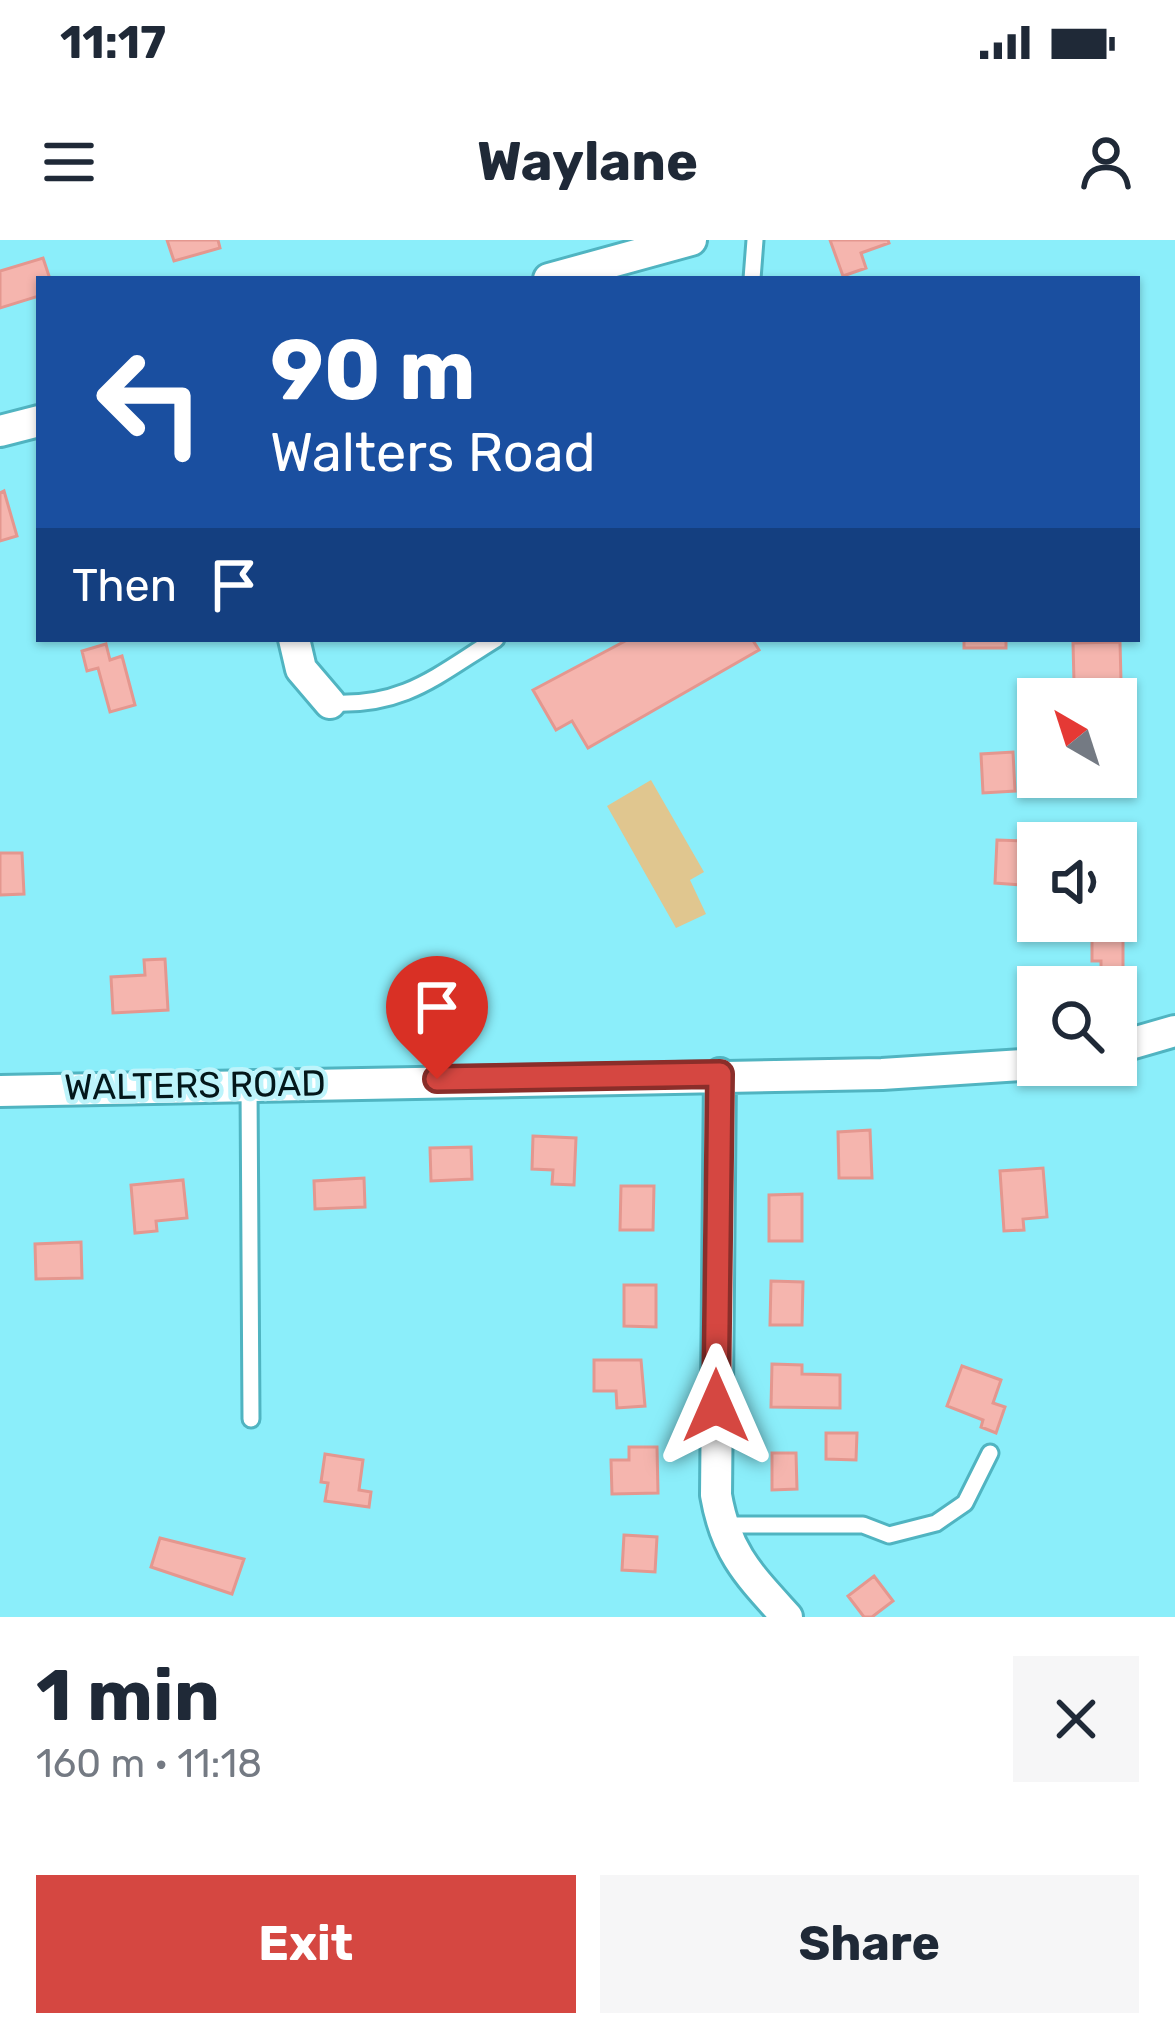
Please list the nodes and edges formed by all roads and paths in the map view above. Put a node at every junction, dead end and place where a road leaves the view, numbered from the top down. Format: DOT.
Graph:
graph roads {
  1 [pos="691,240"];
  2 [pos="755,240"];
  3 [pos="560,276"];
  4 [pos="752,276"];
  5 [pos="36,422"];
  6 [pos="0,431"];
  7 [pos="295,642"];
  8 [pos="491,642"];
  9 [pos="329,703"];
  10 [pos="1175,1031"];
  11 [pos="1137,1042"];
  12 [pos="1017,1065"];
  13 [pos="720,1074"];
  14 [pos="249,1083"];
  15 [pos="0,1090"];
  16 [pos="251,1419"];
  17 [pos="990,1453"];
  18 [pos="722,1525"];
  19 [pos="787,1617"];
  1 -- 3 [label="street"];
  2 -- 4 [label="lane"];
  5 -- 6 [label="street"];
  7 -- 9 [label="street"];
  8 -- 9 [label="lane"];
  10 -- 11 [label="street"];
  12 -- 13 [label="street, WALTERS ROAD"];
  13 -- 14 [label="street, WALTERS ROAD"];
  13 -- 18 [label="street"];
  14 -- 15 [label="street, WALTERS ROAD"];
  14 -- 16 [label="lane"];
  17 -- 18 [label="lane"];
  18 -- 19 [label="street"];
}
